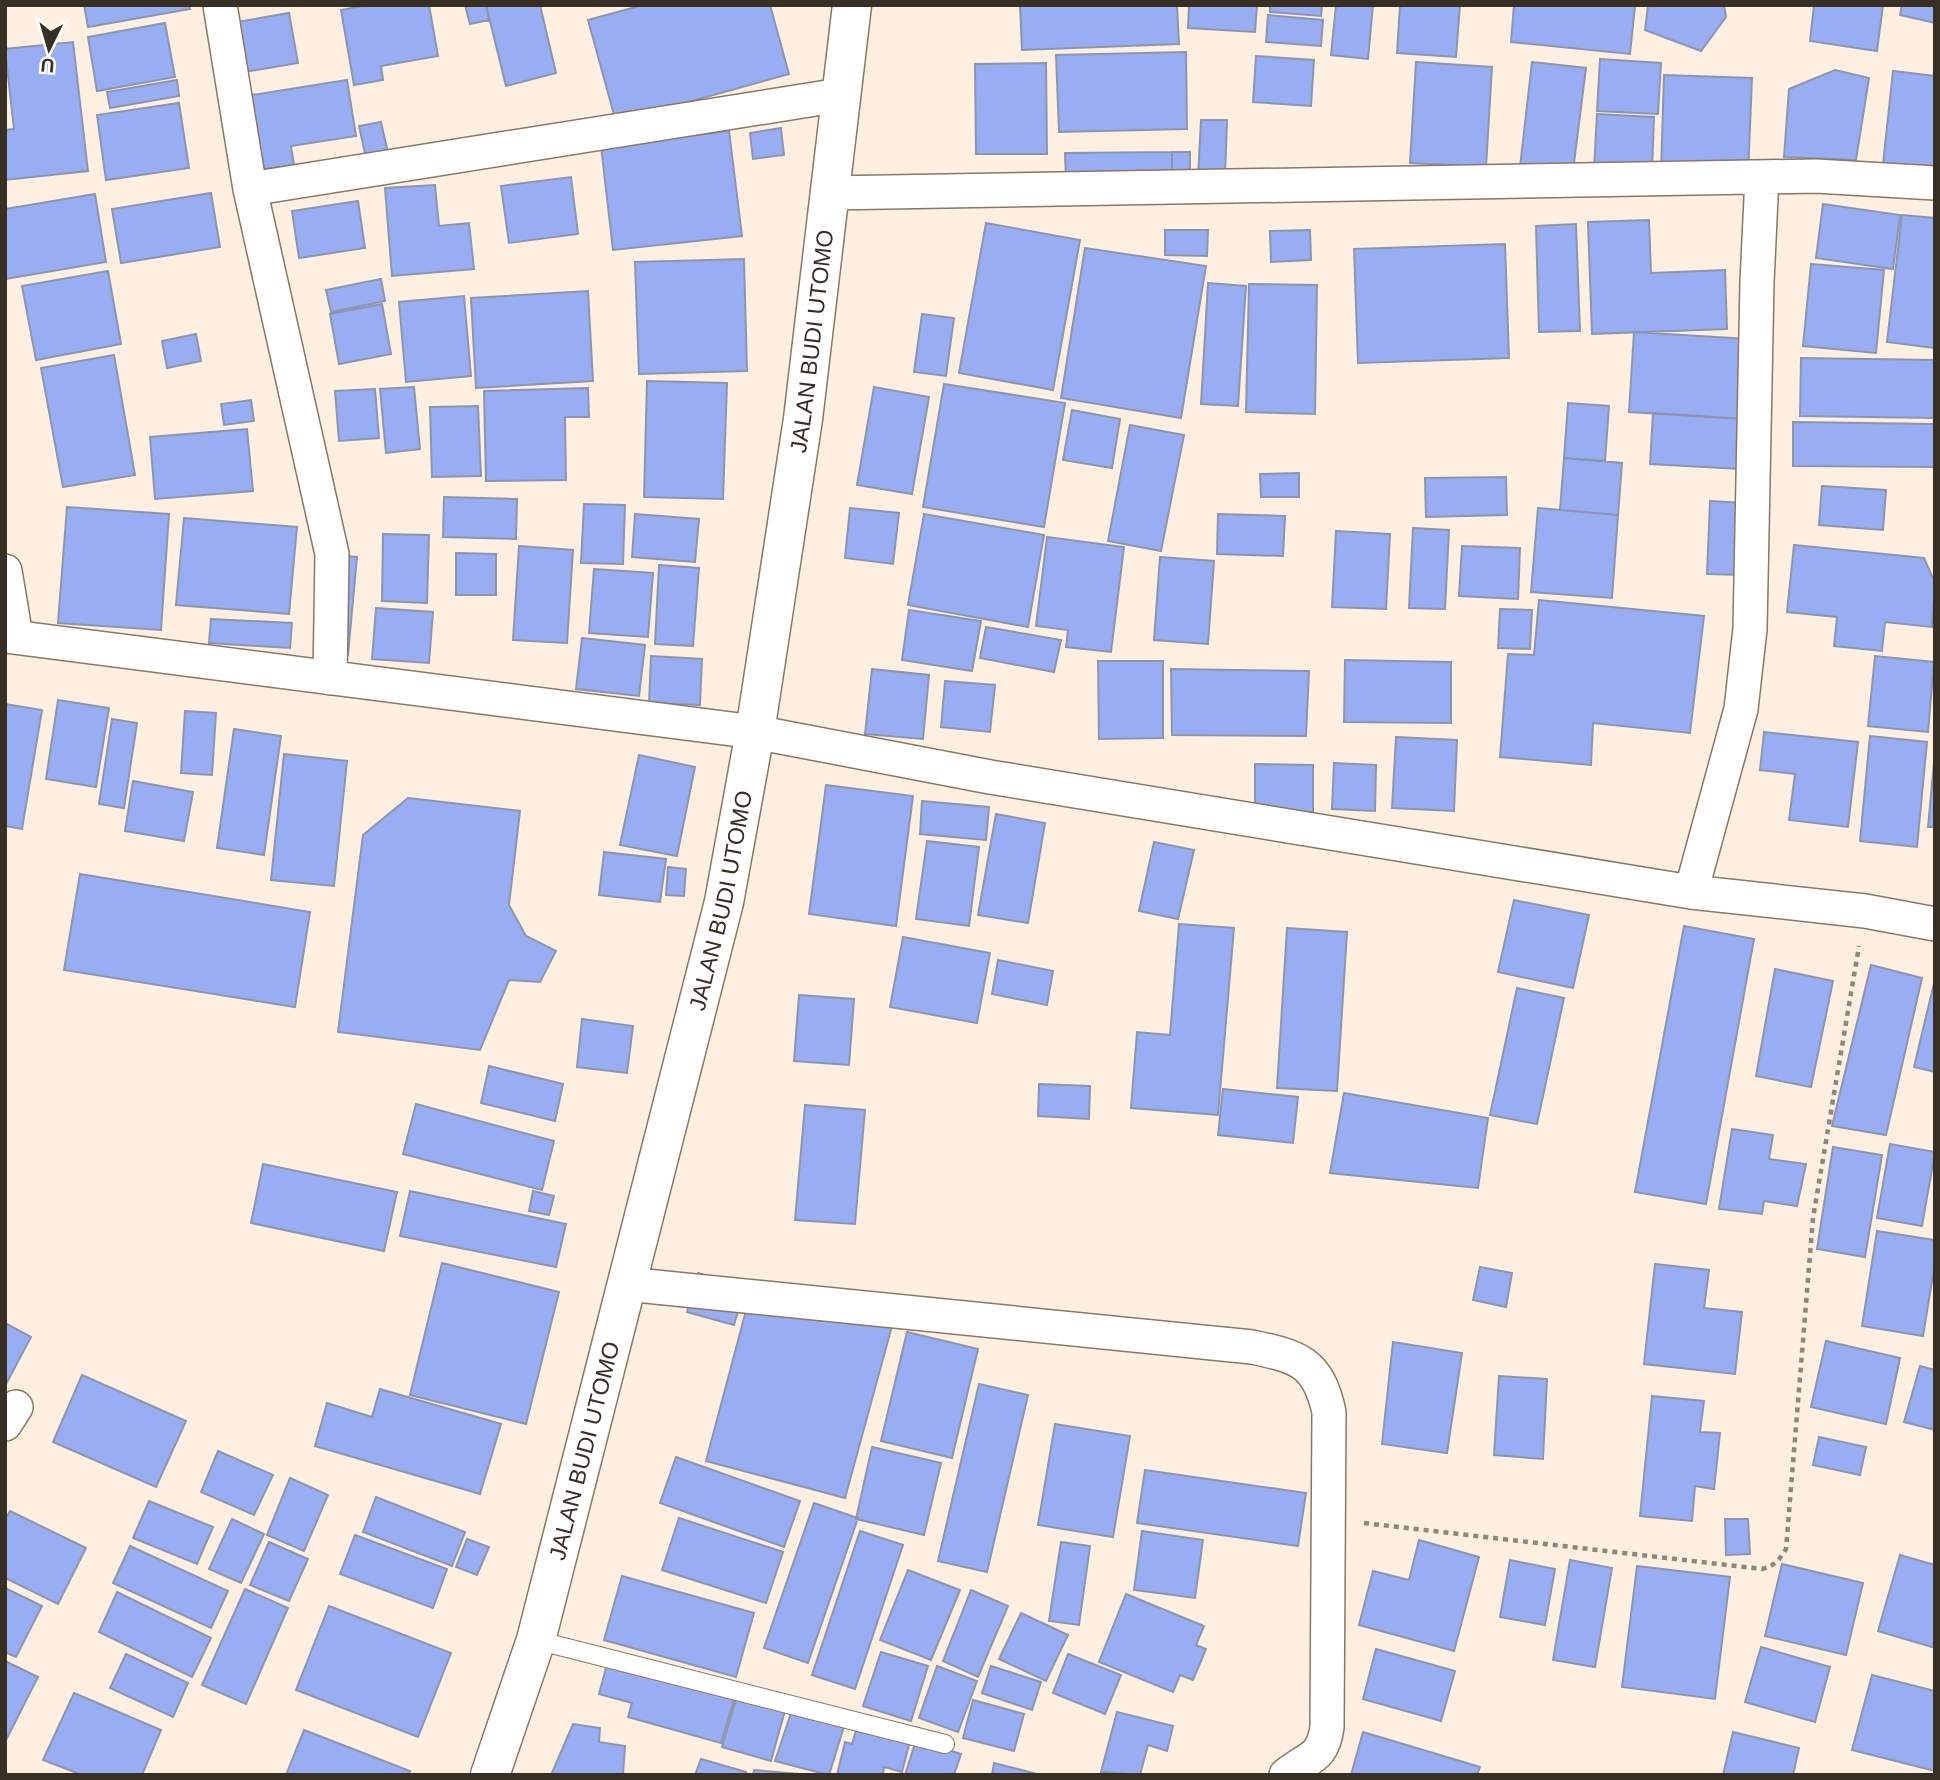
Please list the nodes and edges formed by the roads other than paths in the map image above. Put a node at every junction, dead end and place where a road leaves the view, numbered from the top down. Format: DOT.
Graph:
graph roads {
  1 [pos="220,5"];
  2 [pos="852,5"];
  3 [pos="840,96"];
  4 [pos="1762,177"];
  5 [pos="1935,183"];
  6 [pos="250,189"];
  7 [pos="829,193"];
  8 [pos="5,570"];
  9 [pos="10,637"];
  10 [pos="330,678"];
  11 [pos="755,732"];
  12 [pos="1691,892"];
  13 [pos="1935,924"];
  14 [pos="626,1284"];
  15 [pos="536,1640"];
  16 [pos="945,1744"];
  17 [pos="490,1775"];
  18 [pos="1286,1775"];
  1 -- 6 [label="street"];
  2 -- 3 [label="street, JALAN BUDI UTOMO"];
  3 -- 6 [label="street"];
  3 -- 7 [label="street, JALAN BUDI UTOMO"];
  4 -- 5 [label="street"];
  4 -- 7 [label="street"];
  4 -- 12 [label="street"];
  6 -- 10 [label="street"];
  7 -- 11 [label="street, JALAN BUDI UTOMO"];
  8 -- 9 [label="street"];
  9 -- 10 [label="street"];
  10 -- 11 [label="street"];
  11 -- 12 [label="street"];
  11 -- 14 [label="street, JALAN BUDI UTOMO"];
  12 -- 13 [label="street"];
  14 -- 15 [label="street, JALAN BUDI UTOMO"];
  14 -- 18 [label="street"];
  15 -- 16 [label="lane"];
  15 -- 17 [label="street, JALAN BUDI UTOMO"];
}
